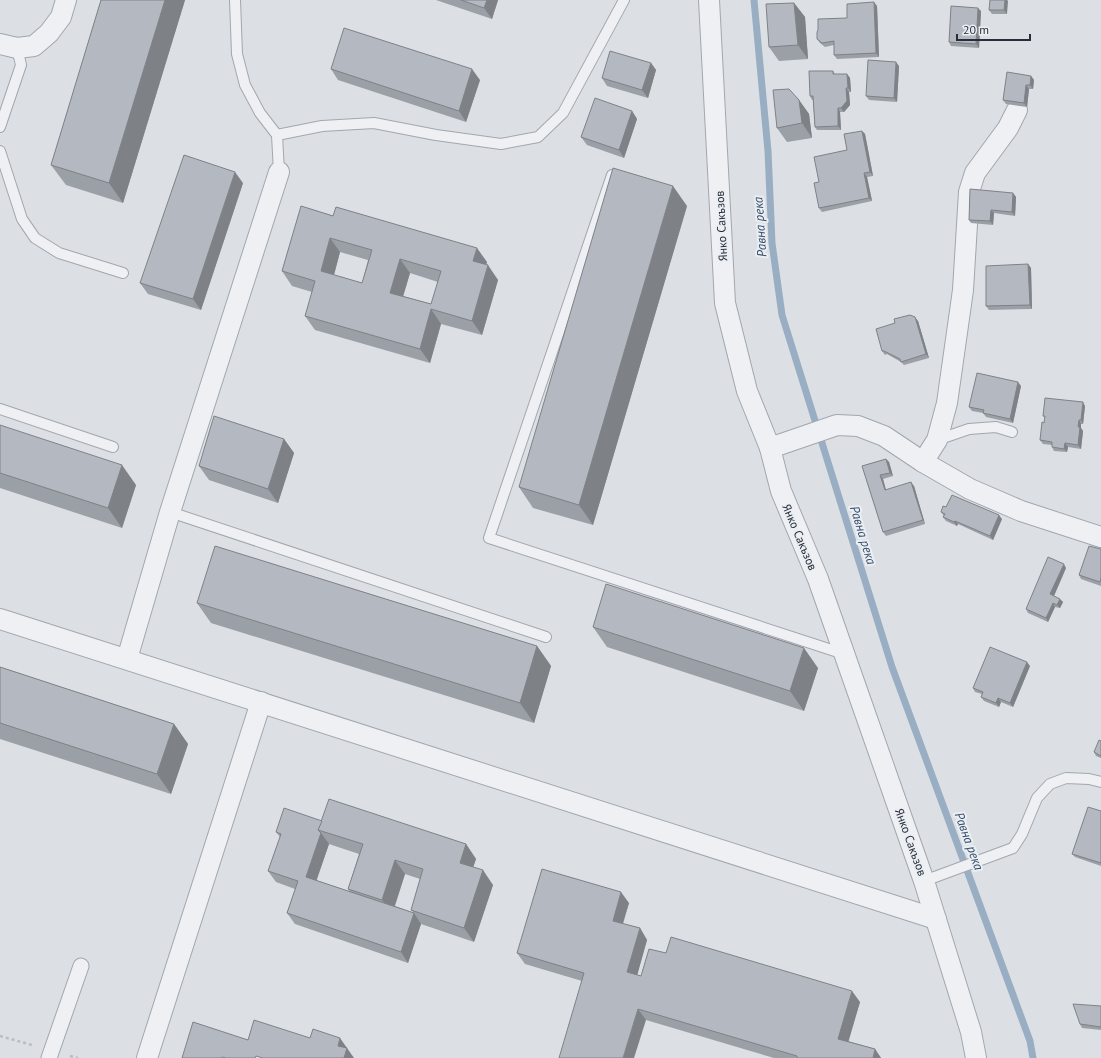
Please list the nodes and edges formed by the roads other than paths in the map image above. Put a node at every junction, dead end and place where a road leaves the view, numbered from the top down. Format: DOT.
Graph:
graph roads {
  1 [pos="66,0"];
  2 [pos="235,0"];
  3 [pos="624,0"];
  4 [pos="709,0"];
  5 [pos="8,46"];
  6 [pos="1017,110"];
  7 [pos="0,127"];
  8 [pos="277,135"];
  9 [pos="0,151"];
  10 [pos="279,172"];
  11 [pos="612,175"];
  12 [pos="123,273"];
  13 [pos="0,409"];
  14 [pos="1012,432"];
  15 [pos="937,440"];
  16 [pos="113,447"];
  17 [pos="770,448"];
  18 [pos="923,462"];
  19 [pos="170,512"];
  20 [pos="1101,537"];
  21 [pos="0,619"];
  22 [pos="546,637"];
  23 [pos="844,654"];
  24 [pos="127,659"];
  25 [pos="261,702"];
  26 [pos="1101,782"];
  27 [pos="924,881"];
  28 [pos="936,919"];
  29 [pos="81,966"];
  30 [pos="49,1058"];
  31 [pos="147,1058"];
  32 [pos="976,1058"];
  1 -- 5 [label="street"];
  2 -- 8 [label="lane"];
  3 -- 8 [label="lane"];
  4 -- 17 [label="street, Янко Сакъзов"];
  5 -- 7 [label="lane"];
  6 -- 15 [label="street"];
  8 -- 10 [label="lane"];
  9 -- 12 [label="lane"];
  10 -- 19 [label="street"];
  11 -- 23 [label="lane"];
  13 -- 16 [label="lane"];
  14 -- 15 [label="lane"];
  15 -- 18 [label="street"];
  17 -- 18 [label="street"];
  17 -- 23 [label="street, Янко Сакъзов"];
  18 -- 20 [label="street"];
  19 -- 22 [label="lane"];
  19 -- 24 [label="street"];
  21 -- 24 [label="street"];
  23 -- 27 [label="street, Янко Сакъзов"];
  24 -- 25 [label="street"];
  25 -- 28 [label="street"];
  25 -- 31 [label="street"];
  26 -- 27 [label="lane"];
  27 -- 28 [label="street, Янко Сакъзов"];
  28 -- 32 [label="street, Янко Сакъзов"];
  29 -- 30 [label="street"];
}
